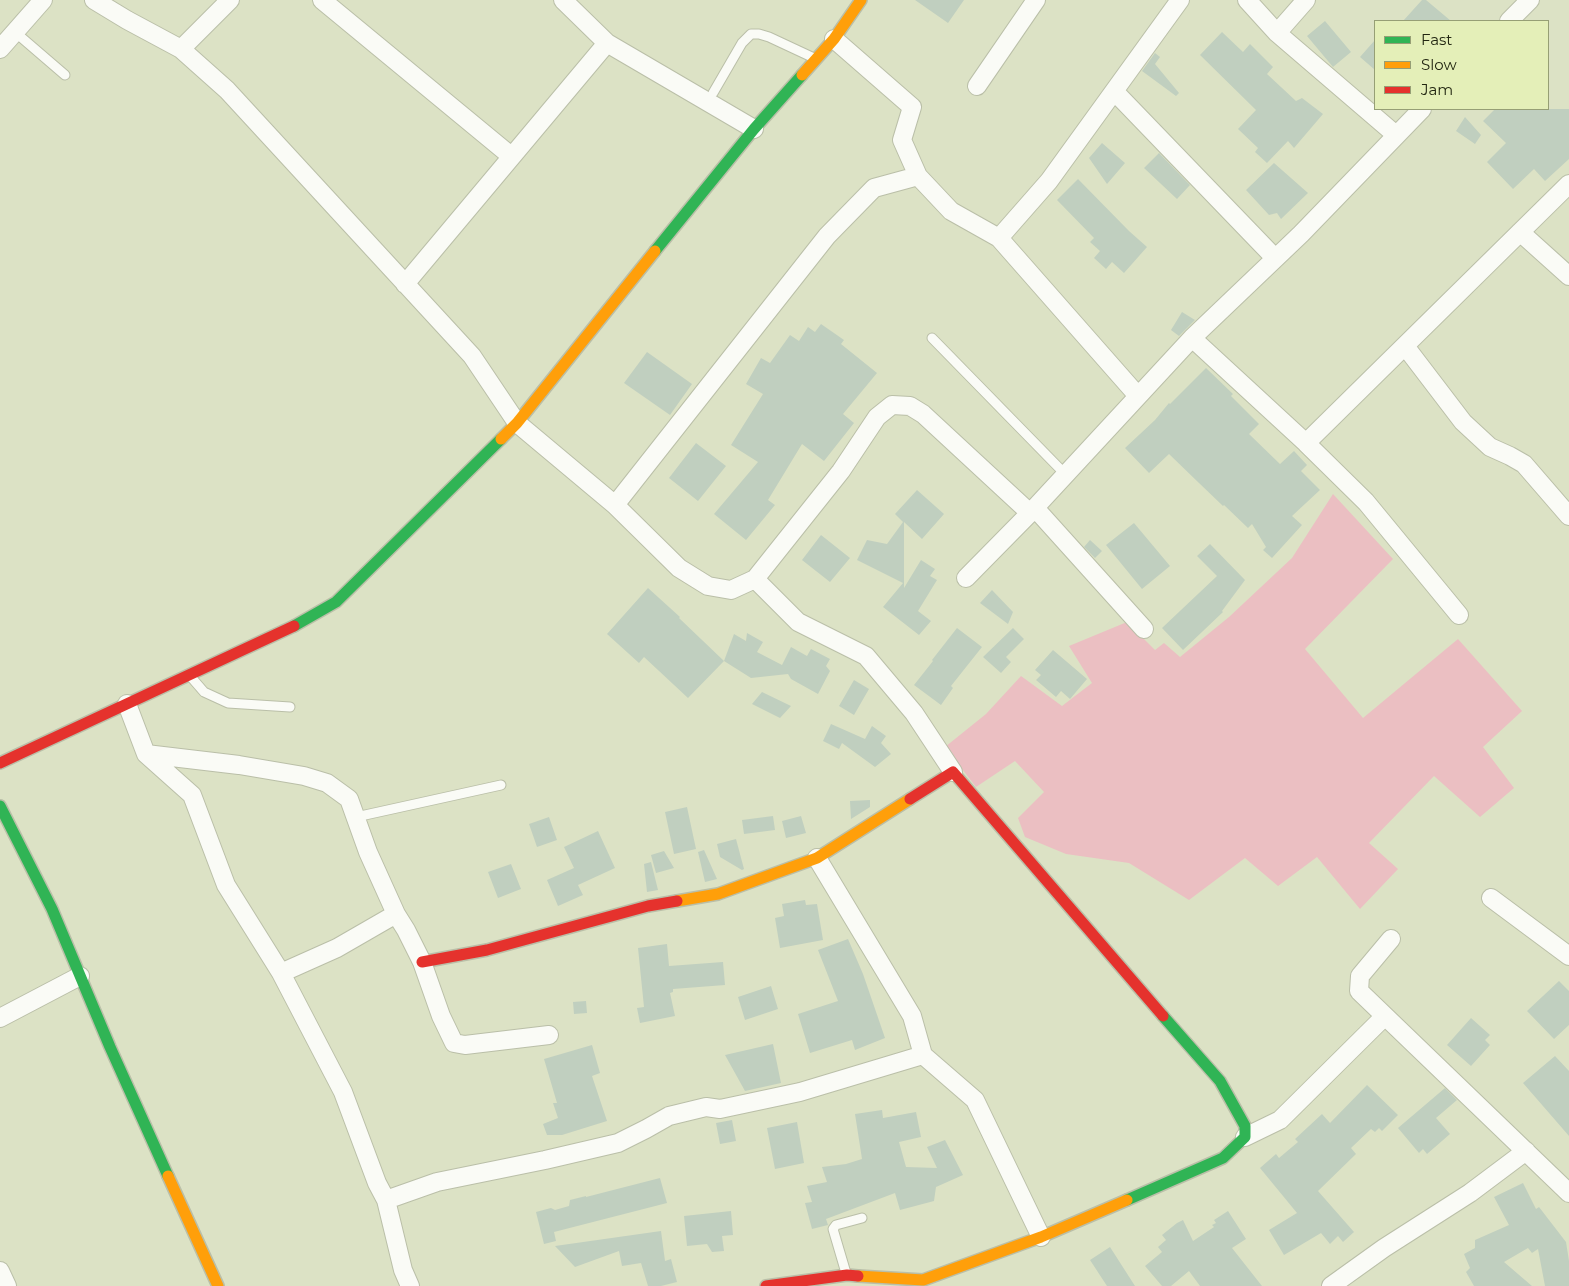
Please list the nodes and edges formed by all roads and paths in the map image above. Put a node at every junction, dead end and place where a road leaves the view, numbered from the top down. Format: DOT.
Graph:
graph roads {
  1 [pos="43,0"];
  2 [pos="94,0"];
  3 [pos="230,0"];
  4 [pos="322,0"];
  5 [pos="564,0"];
  6 [pos="861,0"];
  7 [pos="1036,0"];
  8 [pos="1180,0"];
  9 [pos="1248,0"];
  10 [pos="1306,0"];
  11 [pos="1530,0"];
  12 [pos="1510,20"];
  13 [pos="15,32"];
  14 [pos="1277,33"];
  15 [pos="834,39"];
  16 [pos="607,43"];
  17 [pos="0,49"];
  18 [pos="181,49"];
  19 [pos="817,59"];
  20 [pos="65,75"];
  21 [pos="976,86"];
  22 [pos="1114,90"];
  23 [pos="713,94"];
  24 [pos="1421,110"];
  25 [pos="754,130"];
  26 [pos="1396,135"];
  27 [pos="511,156"];
  28 [pos="918,176"];
  29 [pos="1569,184"];
  30 [pos="1520,232"];
  31 [pos="999,238"];
  32 [pos="1275,258"];
  33 [pos="1569,276"];
  34 [pos="405,284"];
  35 [pos="932,338"];
  36 [pos="1192,338"];
  37 [pos="1405,346"];
  38 [pos="1138,396"];
  39 [pos="517,423"];
  40 [pos="1306,443"];
  41 [pos="1066,475"];
  42 [pos="615,505"];
  43 [pos="1033,510"];
  44 [pos="1569,516"];
  45 [pos="966,578"];
  46 [pos="754,579"];
  47 [pos="1459,615"];
  48 [pos="1144,629"];
  49 [pos="189,675"];
  50 [pos="127,704"];
  51 [pos="290,706"];
  52 [pos="146,754"];
  53 [pos="0,763"];
  54 [pos="952,772"];
  55 [pos="501,785"];
  56 [pos="0,806"];
  57 [pos="356,817"];
  58 [pos="817,858"];
  59 [pos="1491,898"];
  60 [pos="396,914"];
  61 [pos="1391,939"];
  62 [pos="1569,956"];
  63 [pos="422,962"];
  64 [pos="281,973"];
  65 [pos="80,976"];
  66 [pos="1385,1016"];
  67 [pos="0,1018"];
  68 [pos="549,1035"];
  69 [pos="923,1054"];
  70 [pos="1244,1137"];
  71 [pos="1526,1151"];
  72 [pos="1569,1193"];
  73 [pos="386,1200"];
  74 [pos="862,1218"];
  75 [pos="1041,1237"];
  76 [pos="0,1271"];
  77 [pos="847,1275"];
  78 [pos="924,1283"];
  79 [pos="8,1286"];
  80 [pos="218,1286"];
  81 [pos="410,1286"];
  82 [pos="766,1286"];
  83 [pos="1331,1286"];
  1 -- 13 [label="street"];
  2 -- 18 [label="street"];
  3 -- 18 [label="street"];
  4 -- 27 [label="street"];
  5 -- 16 [label="street"];
  6 -- 15 [label="street"];
  7 -- 21 [label="street"];
  8 -- 22 [label="street"];
  9 -- 14 [label="street"];
  10 -- 14 [label="street"];
  11 -- 12 [label="street"];
  13 -- 17 [label="street"];
  13 -- 20 [label="lane"];
  14 -- 26 [label="street"];
  15 -- 19 [label="street"];
  15 -- 28 [label="street"];
  16 -- 25 [label="street"];
  16 -- 27 [label="street"];
  18 -- 34 [label="street"];
  19 -- 23 [label="lane"];
  19 -- 25 [label="street"];
  22 -- 31 [label="street"];
  22 -- 32 [label="street"];
  24 -- 26 [label="street"];
  25 -- 39 [label="street"];
  26 -- 32 [label="street"];
  27 -- 34 [label="street"];
  28 -- 31 [label="street"];
  28 -- 42 [label="street"];
  29 -- 30 [label="street"];
  30 -- 33 [label="street"];
  30 -- 37 [label="street"];
  31 -- 38 [label="street"];
  32 -- 36 [label="street"];
  34 -- 39 [label="street"];
  35 -- 41 [label="lane"];
  36 -- 38 [label="street"];
  36 -- 40 [label="street"];
  37 -- 40 [label="street"];
  37 -- 44 [label="street"];
  38 -- 41 [label="street"];
  39 -- 42 [label="street"];
  39 -- 49 [label="street"];
  40 -- 47 [label="street"];
  41 -- 43 [label="street"];
  42 -- 46 [label="street"];
  43 -- 45 [label="street"];
  43 -- 46 [label="street"];
  43 -- 48 [label="street"];
  46 -- 54 [label="street"];
  49 -- 50 [label="street"];
  49 -- 51 [label="lane"];
  50 -- 52 [label="street"];
  50 -- 53 [label="street"];
  52 -- 57 [label="street"];
  52 -- 64 [label="street"];
  54 -- 58 [label="street"];
  54 -- 70 [label="street"];
  55 -- 57 [label="lane"];
  56 -- 65 [label="street"];
  57 -- 60 [label="street"];
  58 -- 63 [label="street"];
  58 -- 69 [label="street"];
  59 -- 62 [label="street"];
  60 -- 63 [label="street"];
  60 -- 64 [label="street"];
  61 -- 66 [label="street"];
  63 -- 68 [label="street"];
  64 -- 73 [label="street"];
  65 -- 67 [label="street"];
  65 -- 80 [label="street"];
  66 -- 70 [label="street"];
  66 -- 71 [label="street"];
  69 -- 73 [label="street"];
  69 -- 75 [label="street"];
  70 -- 75 [label="street"];
  71 -- 72 [label="street"];
  71 -- 83 [label="street"];
  73 -- 81 [label="street"];
  74 -- 77 [label="lane"];
  75 -- 78 [label="street"];
  76 -- 79 [label="street"];
  77 -- 78 [label="street"];
  77 -- 82 [label="street"];
}
